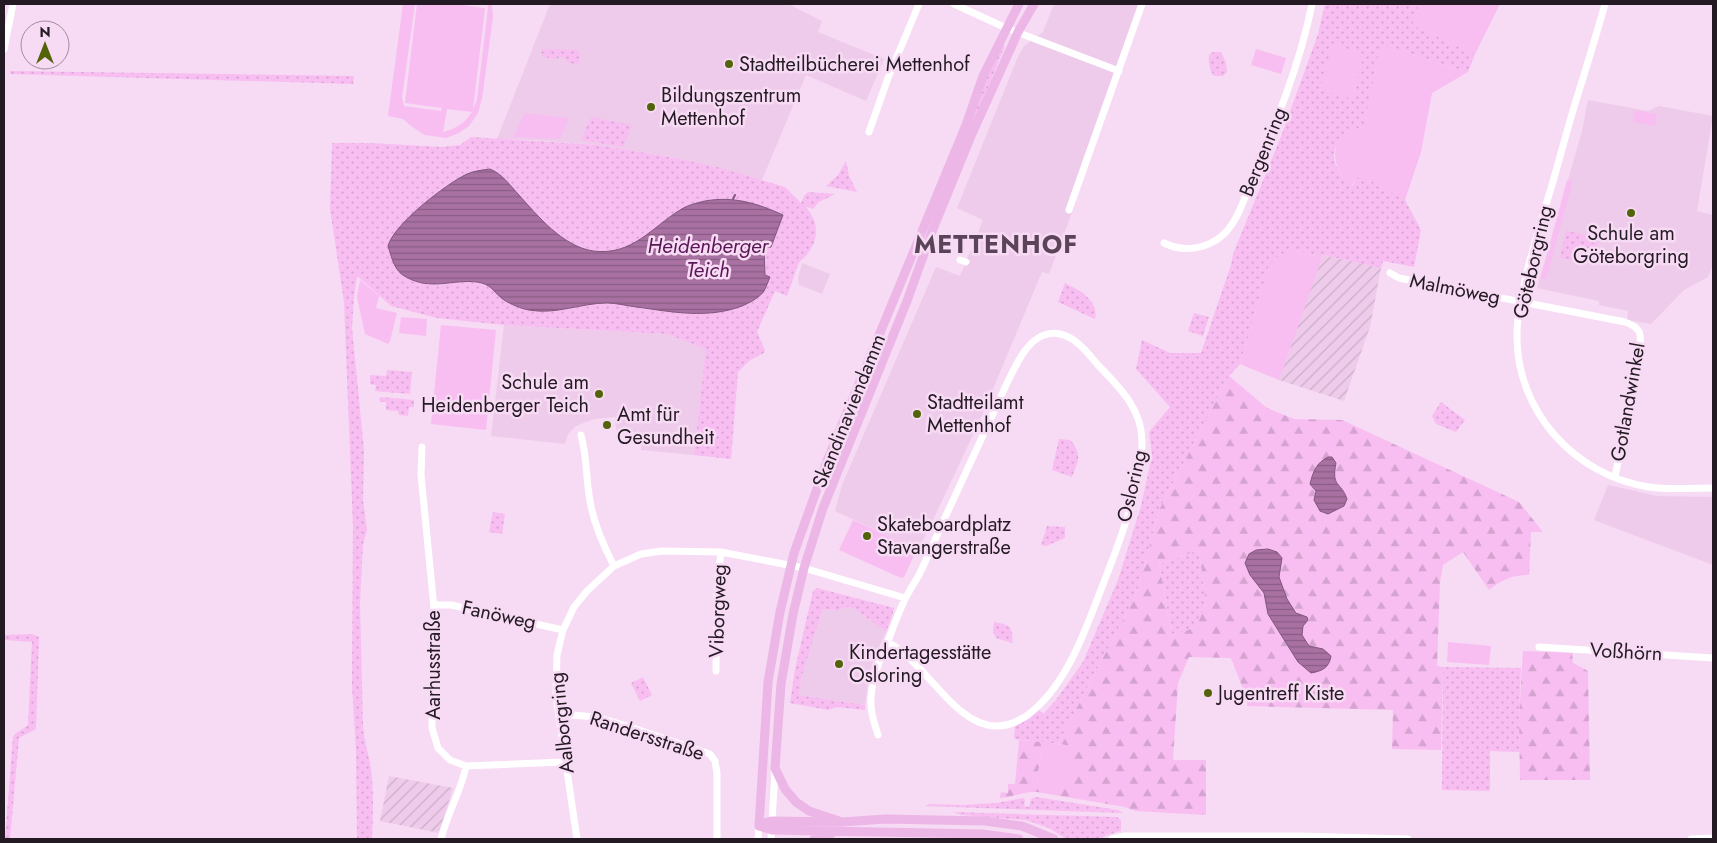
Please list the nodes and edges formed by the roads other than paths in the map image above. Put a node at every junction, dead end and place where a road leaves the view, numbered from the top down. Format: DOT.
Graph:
graph roads {
  1 [pos="13,4"];
  2 [pos="919,4"];
  3 [pos="954,4"];
  4 [pos="1019,4"];
  5 [pos="1034,4"];
  6 [pos="1142,4"];
  7 [pos="1312,4"];
  8 [pos="1605,4"];
  9 [pos="1006,28"];
  10 [pos="1018,32"];
  11 [pos="4,49"];
  12 [pos="1119,71"];
  13 [pos="869,132"];
  14 [pos="1069,210"];
  15 [pos="1164,243"];
  16 [pos="1390,273"];
  17 [pos="1520,301"];
  18 [pos="581,436"];
  19 [pos="422,448"];
  20 [pos="1615,477"];
  21 [pos="1713,488"];
  22 [pos="721,552"];
  23 [pos="614,566"];
  24 [pos="791,566"];
  25 [pos="804,568"];
  26 [pos="905,598"];
  27 [pos="434,605"];
  28 [pos="563,630"];
  29 [pos="887,642"];
  30 [pos="1539,647"];
  31 [pos="1713,658"];
  32 [pos="716,671"];
  33 [pos="559,714"];
  34 [pos="878,735"];
  35 [pos="565,762"];
  36 [pos="466,766"];
  37 [pos="775,768"];
  38 [pos="842,822"];
  39 [pos="759,825"];
  40 [pos="772,830"];
  41 [pos="841,832"];
  42 [pos="1713,838"];
  43 [pos="441,839"];
  44 [pos="577,839"];
  45 [pos="717,839"];
  46 [pos="758,839"];
  47 [pos="814,839"];
  48 [pos="1019,839"];
  49 [pos="1054,839"];
  50 [pos="1112,839"];
  51 [pos="1408,839"];
  52 [pos="1691,839"];
  1 -- 11 [label="street"];
  2 -- 13 [label="street"];
  3 -- 9 [label="street"];
  4 -- 9 [label="main road, Skandinaviendamm"];
  5 -- 10 [label="main road, Skandinaviendamm"];
  6 -- 12 [label="street"];
  7 -- 15 [label="street, Bergenring"];
  8 -- 17 [label="street, Göteborgring"];
  9 -- 10 [label="street"];
  9 -- 24 [label="main road, Skandinaviendamm"];
  10 -- 12 [label="street"];
  10 -- 25 [label="main road, Skandinaviendamm"];
  12 -- 14 [label="street"];
  16 -- 17 [label="street, Malmöweg"];
  17 -- 20 [label="street, Göteborgring"];
  17 -- 20 [label="street, Gotlandwinkel"];
  18 -- 23 [label="street"];
  19 -- 27 [label="street, Aarhusstraße"];
  20 -- 21 [label="street, Göteborgring"];
  22 -- 23 [label="street, Aalborgring"];
  22 -- 24 [label="street, Aalborgring"];
  22 -- 32 [label="street, Viborgweg"];
  23 -- 28 [label="street, Aalborgring"];
  24 -- 25 [label="street, Aalborgring"];
  24 -- 39 [label="main road, Skandinaviendamm"];
  25 -- 26 [label="street, Aalborgring"];
  25 -- 37 [label="main road, Skandinaviendamm"];
  26 -- 29 [label="street, Osloring"];
  26 -- 29 [label="street, Osloring"];
  27 -- 28 [label="street, Fanöweg"];
  27 -- 36 [label="street, Aarhusstraße"];
  28 -- 33 [label="street, Aalborgring"];
  29 -- 34 [label="street, Osloring"];
  30 -- 31 [label="street, Voßhörn"];
  33 -- 35 [label="street, Aalborgring"];
  33 -- 45 [label="street, Randersstraße"];
  35 -- 36 [label="street, Aarhusstraße"];
  35 -- 44 [label="street, Aalborgring"];
  36 -- 43 [label="street"];
  37 -- 38 [label="main road, Skandinaviendamm"];
  37 -- 40 [label="street, Skandinaviendamm"];
  38 -- 40 [label="main road"];
  38 -- 49 [label="main road"];
  39 -- 40 [label="main road"];
  39 -- 46 [label="street, Skandinaviendamm"];
  40 -- 41 [label="main road"];
  41 -- 47 [label="main road"];
  41 -- 48 [label="main road"];
  42 -- 52 [label="street"];
  50 -- 51 [label="street"];
}
